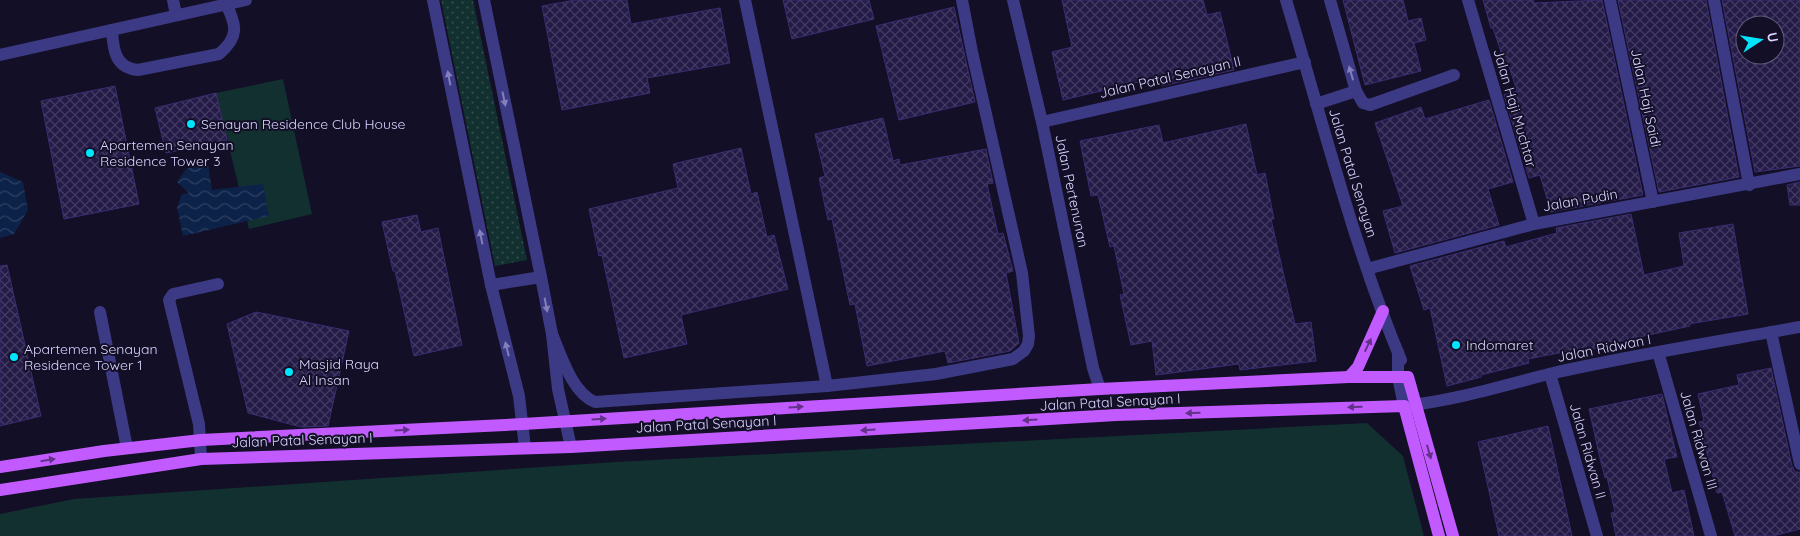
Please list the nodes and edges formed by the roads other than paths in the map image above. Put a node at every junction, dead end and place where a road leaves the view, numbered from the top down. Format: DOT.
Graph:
graph roads {
  1 [pos="173,0"];
  2 [pos="246,0"];
  3 [pos="434,0"];
  4 [pos="484,0"];
  5 [pos="745,0"];
  6 [pos="962,0"];
  7 [pos="1013,0"];
  8 [pos="1286,0"];
  9 [pos="1330,0"];
  10 [pos="1468,0"];
  11 [pos="1610,0"];
  12 [pos="1714,0"];
  13 [pos="226,4"];
  14 [pos="176,15"];
  15 [pos="112,30"];
  16 [pos="0,55"];
  17 [pos="1305,62"];
  18 [pos="1454,75"];
  19 [pos="1356,91"];
  20 [pos="1316,104"];
  21 [pos="1042,122"];
  22 [pos="1800,174"];
  23 [pos="1749,185"];
  24 [pos="1653,202"];
  25 [pos="1534,224"];
  26 [pos="1368,269"];
  27 [pos="541,277"];
  28 [pos="218,284"];
  29 [pos="490,285"];
  30 [pos="1383,311"];
  31 [pos="100,312"];
  32 [pos="1800,327"];
  33 [pos="1771,332"];
  34 [pos="552,334"];
  35 [pos="1658,352"];
  36 [pos="1550,374"];
  37 [pos="1349,377"];
  38 [pos="1403,377"];
  39 [pos="827,386"];
  40 [pos="1100,389"];
  41 [pos="1409,405"];
  42 [pos="566,421"];
  43 [pos="523,424"];
  44 [pos="200,440"];
  45 [pos="571,447"];
  46 [pos="128,448"];
  47 [pos="525,448"];
  48 [pos="201,459"];
  49 [pos="1800,462"];
  50 [pos="0,468"];
  51 [pos="0,490"];
  52 [pos="1438,536"];
  53 [pos="1452,536"];
  54 [pos="1596,536"];
  55 [pos="1711,536"];
  1 -- 14 [label="street"];
  2 -- 13 [label="street"];
  29 -- 3 [label="street, one-way"];
  4 -- 27 [label="street, one-way"];
  5 -- 39 [label="street"];
  6 -- 39 [label="street"];
  7 -- 21 [label="street, Jalan Pertenunan"];
  8 -- 17 [label="street, Jalan Patal Senayan"];
  19 -- 9 [label="street, one-way"];
  10 -- 25 [label="street, Jalan Haji Muchtar"];
  11 -- 24 [label="street, Jalan Haji Saidi"];
  12 -- 23 [label="street"];
  13 -- 14 [label="street"];
  13 -- 15 [label="street"];
  14 -- 15 [label="street"];
  15 -- 16 [label="street"];
  17 -- 20 [label="street, Jalan Patal Senayan"];
  17 -- 21 [label="street, Jalan Patal Senayan II"];
  18 -- 19 [label="street"];
  19 -- 20 [label="street"];
  20 -- 26 [label="street, Jalan Patal Senayan"];
  21 -- 40 [label="street, Jalan Pertenunan"];
  22 -- 23 [label="street, Jalan Pudin"];
  23 -- 24 [label="street, Jalan Pudin"];
  24 -- 25 [label="street, Jalan Pudin"];
  25 -- 26 [label="street, Jalan Pudin"];
  26 -- 30 [label="street, Jalan Patal Senayan"];
  27 -- 29 [label="street"];
  27 -- 34 [label="street, one-way"];
  28 -- 44 [label="street"];
  43 -- 29 [label="street, one-way"];
  37 -- 30 [label="main road, one-way"];
  30 -- 38 [label="street, Jalan Patal Senayan"];
  31 -- 46 [label="street"];
  32 -- 33 [label="street, Jalan Ridwan I"];
  33 -- 35 [label="street, Jalan Ridwan I"];
  33 -- 49 [label="street"];
  34 -- 39 [label="street"];
  34 -- 42 [label="street"];
  35 -- 36 [label="street, Jalan Ridwan I"];
  35 -- 55 [label="street, Jalan Ridwan III"];
  36 -- 41 [label="street, Jalan Ridwan I"];
  36 -- 54 [label="street, Jalan Ridwan II"];
  37 -- 38 [label="main road, Jalan Patal Senayan I"];
  37 -- 40 [label="main road, Jalan Patal Senayan I"];
  38 -- 41 [label="street, Jalan Patal Senayan"];
  42 -- 40 [label="main road, Jalan Patal Senayan I, one-way"];
  41 -- 45 [label="main road, Jalan Patal Senayan I, one-way"];
  41 -- 52 [label="main road, Jalan Patal Senayan"];
  41 -- 53 [label="main road, Jalan Patal Senayan, one-way"];
  42 -- 43 [label="main road, Jalan Patal Senayan I"];
  42 -- 45 [label="street"];
  44 -- 43 [label="main road, Jalan Patal Senayan I, one-way"];
  43 -- 47 [label="street"];
  44 -- 46 [label="main road, Jalan Patal Senayan I"];
  44 -- 48 [label="street"];
  45 -- 47 [label="main road, Jalan Patal Senayan I"];
  50 -- 46 [label="main road, Jalan Patal Senayan I, one-way"];
  47 -- 48 [label="main road, Jalan Patal Senayan I"];
  48 -- 51 [label="main road, Jalan Patal Senayan I"];
}
